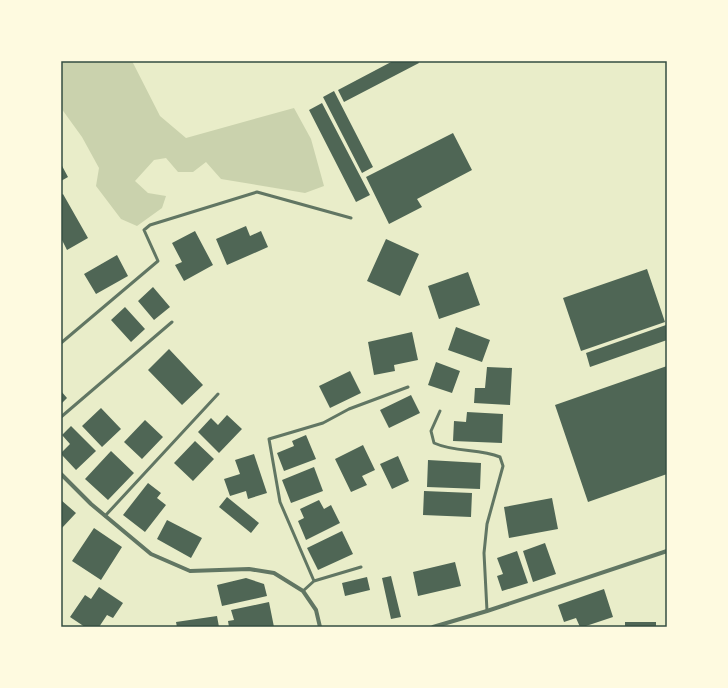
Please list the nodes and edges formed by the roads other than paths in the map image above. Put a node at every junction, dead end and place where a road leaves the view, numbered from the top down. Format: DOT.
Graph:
graph roads {
  1 [pos="351,218"];
  2 [pos="172,322"];
  3 [pos="61,343"];
  4 [pos="408,387"];
  5 [pos="218,394"];
  6 [pos="440,411"];
  7 [pos="61,417"];
  8 [pos="61,474"];
  9 [pos="105,516"];
  10 [pos="667,551"];
  11 [pos="361,567"];
  12 [pos="314,581"];
  13 [pos="304,591"];
  14 [pos="487,611"];
  15 [pos="320,627"];
  16 [pos="433,627"];
  1 -- 3 [label="lane"];
  2 -- 7 [label="lane"];
  4 -- 12 [label="lane"];
  5 -- 9 [label="lane"];
  6 -- 14 [label="lane"];
  8 -- 9 [label="street"];
  9 -- 13 [label="street"];
  10 -- 14 [label="street"];
  11 -- 12 [label="lane"];
  12 -- 13 [label="lane"];
  13 -- 15 [label="street"];
  14 -- 16 [label="street"];
}
